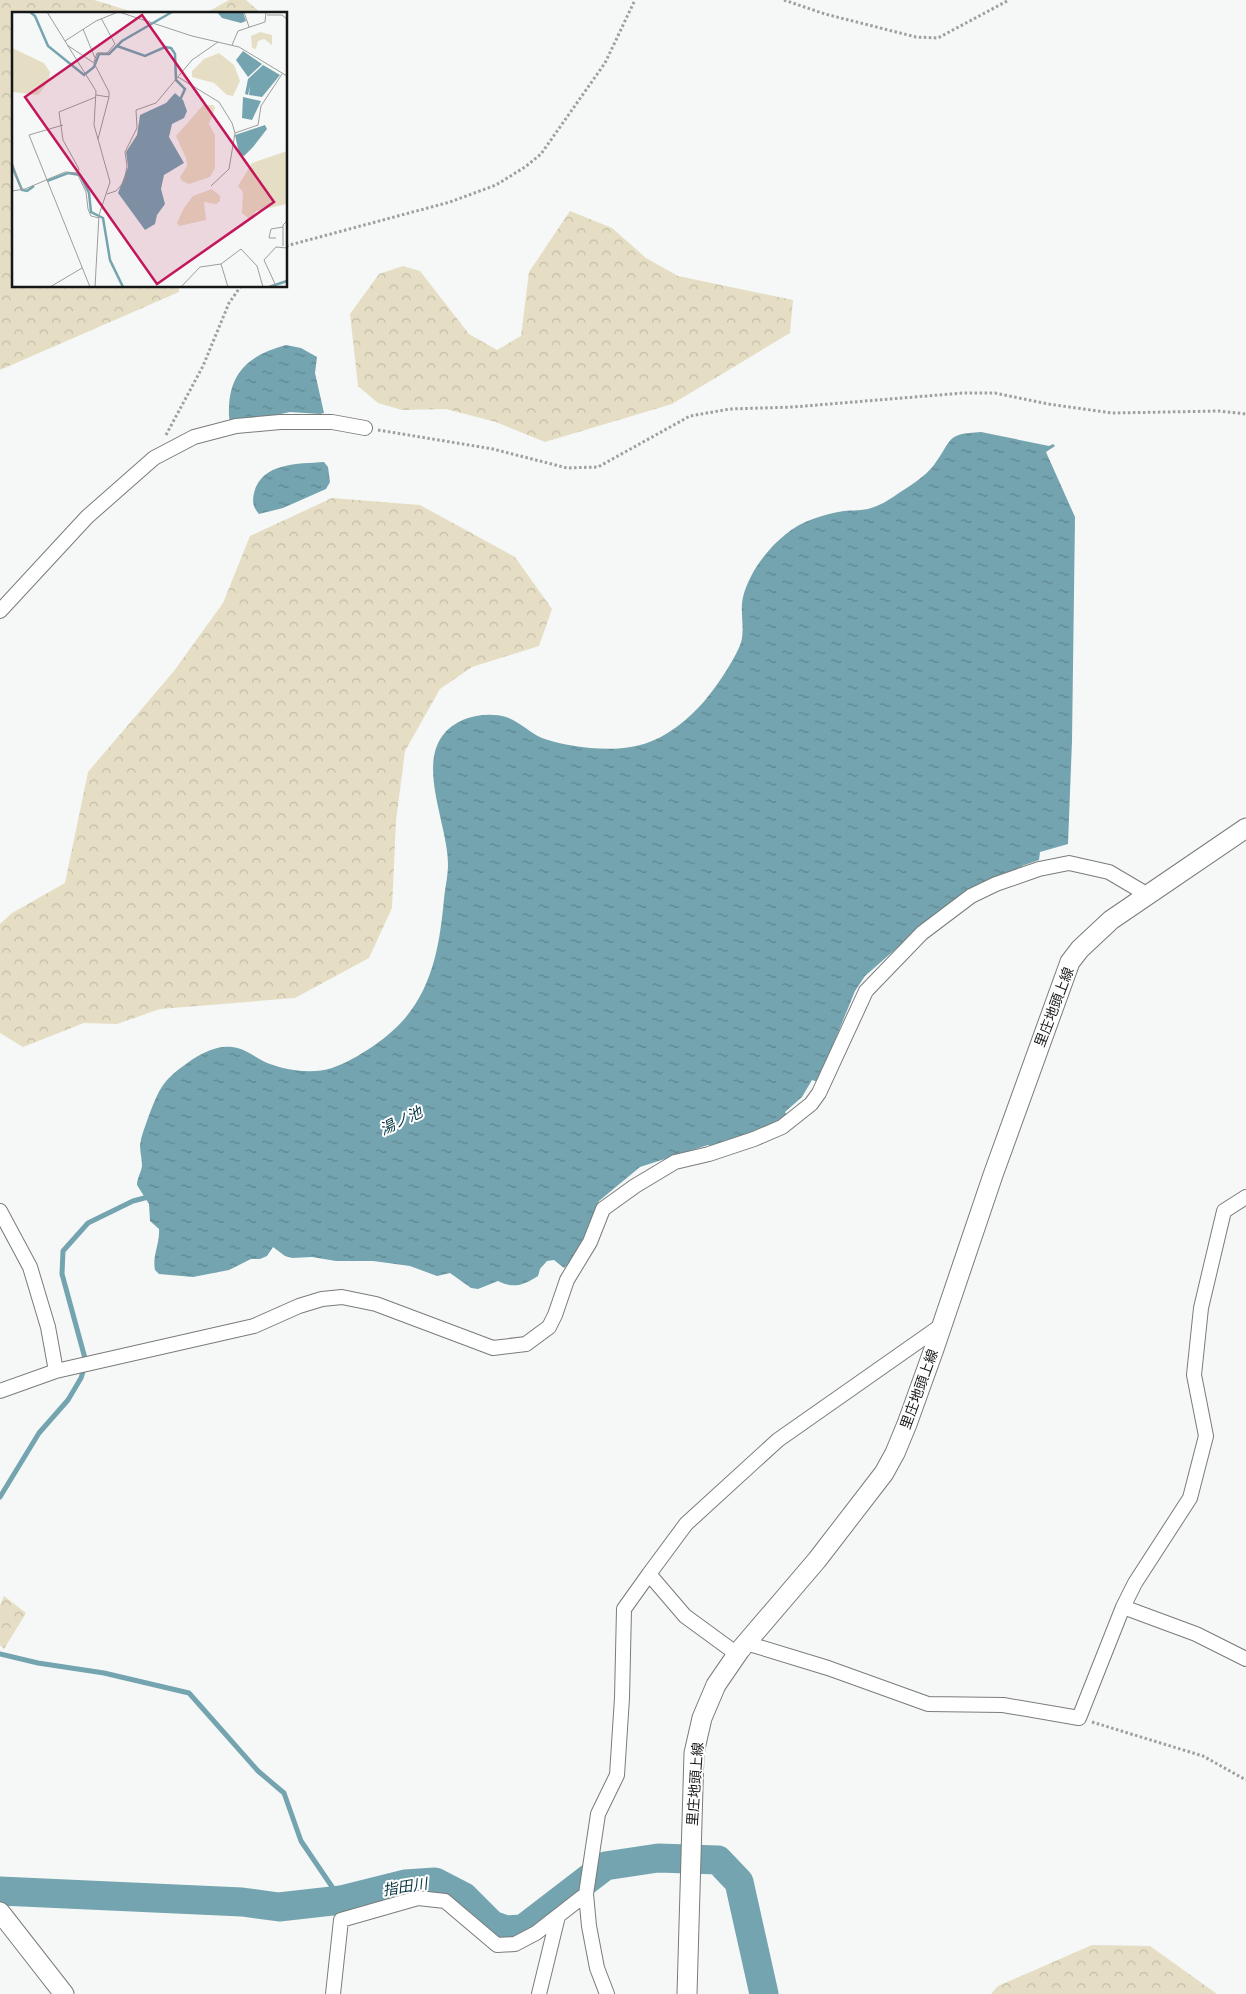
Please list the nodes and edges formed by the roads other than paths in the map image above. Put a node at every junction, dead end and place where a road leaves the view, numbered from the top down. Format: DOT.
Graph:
graph roads {
  1 [pos="365,428"];
  2 [pos="0,611"];
  3 [pos="1246,828"];
  4 [pos="1148,895"];
  5 [pos="1246,1197"];
  6 [pos="0,1211"];
  7 [pos="942,1324"];
  8 [pos="56,1371"];
  9 [pos="0,1391"];
  10 [pos="650,1574"];
  11 [pos="1123,1606"];
  12 [pos="742,1648"];
  13 [pos="1246,1658"];
  14 [pos="588,1884"];
  15 [pos="0,1912"];
  16 [pos="558,1916"];
  17 [pos="64,1994"];
  18 [pos="332,1994"];
  19 [pos="539,1994"];
  20 [pos="607,1994"];
  21 [pos="687,1994"];
  1 -- 2 [label="street"];
  3 -- 4 [label="main road, 里庄地頭上線"];
  4 -- 7 [label="main road, 里庄地頭上線"];
  4 -- 8 [label="street"];
  5 -- 11 [label="street"];
  6 -- 8 [label="street"];
  7 -- 10 [label="street"];
  7 -- 12 [label="main road, 里庄地頭上線"];
  8 -- 9 [label="street"];
  10 -- 12 [label="street"];
  10 -- 14 [label="street"];
  11 -- 12 [label="street"];
  11 -- 13 [label="street"];
  12 -- 21 [label="main road, 里庄地頭上線"];
  14 -- 16 [label="street"];
  14 -- 20 [label="street"];
  15 -- 17 [label="main road"];
  16 -- 18 [label="street"];
  16 -- 19 [label="street"];
}
